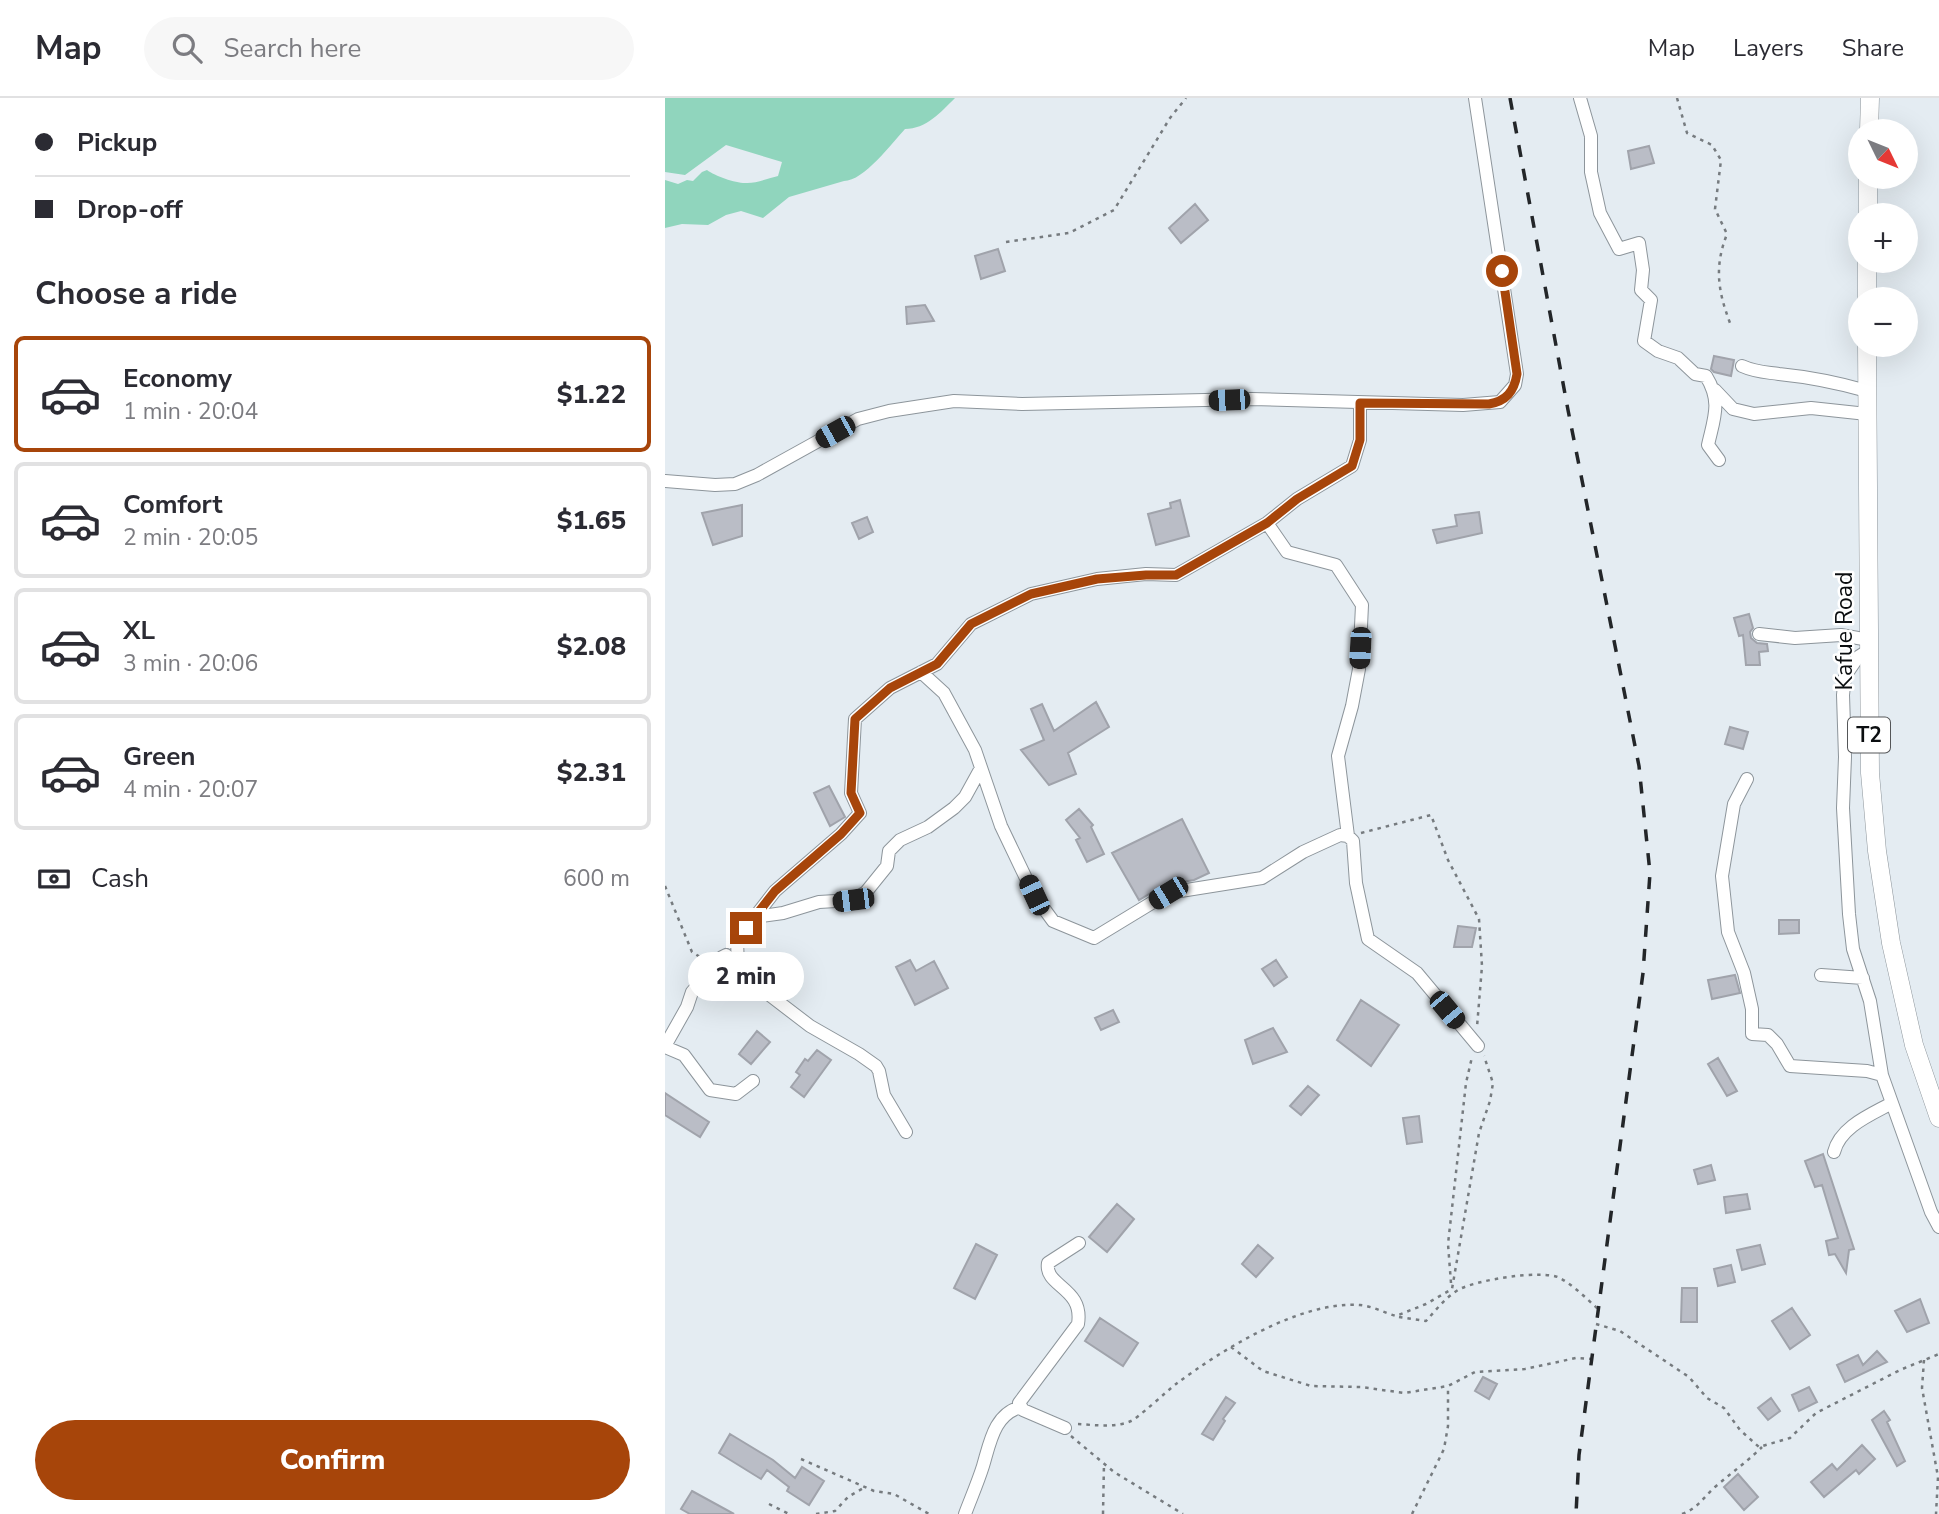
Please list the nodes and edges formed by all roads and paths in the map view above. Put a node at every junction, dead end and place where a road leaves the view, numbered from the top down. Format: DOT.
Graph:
graph roads {
  1 [pos="1186,98"];
  2 [pos="1475,98"];
  3 [pos="1580,98"];
  4 [pos="1678,98"];
  5 [pos="1870,98"];
  6 [pos="1869,119"];
  7 [pos="1006,242"];
  8 [pos="1730,323"];
  9 [pos="1867,357"];
  10 [pos="1742,366"];
  11 [pos="1715,390"];
  12 [pos="1867,391"];
  13 [pos="1360,403"];
  14 [pos="1867,414"];
  15 [pos="1719,460"];
  16 [pos="665,481"];
  17 [pos="1267,523"];
  18 [pos="1759,634"];
  19 [pos="1869,645"];
  20 [pos="921,672"];
  21 [pos="981,768"];
  22 [pos="1747,779"];
  23 [pos="1347,836"];
  24 [pos="665,886"];
  25 [pos="755,917"];
  26 [pos="716,965"];
  27 [pos="738,967"];
  28 [pos="1821,975"];
  29 [pos="1863,978"];
  30 [pos="1478,1046"];
  31 [pos="665,1047"];
  32 [pos="1882,1075"];
  33 [pos="753,1082"];
  34 [pos="1892,1103"];
  35 [pos="1939,1118"];
  36 [pos="906,1132"];
  37 [pos="1834,1152"];
  38 [pos="1939,1227"];
  39 [pos="1079,1243"];
  40 [pos="1598,1309"];
  41 [pos="1396,1316"];
  42 [pos="1596,1324"];
  43 [pos="1231,1347"];
  44 [pos="1939,1354"];
  45 [pos="1591,1359"];
  46 [pos="1924,1360"];
  47 [pos="1448,1386"];
  48 [pos="1021,1407"];
  49 [pos="1065,1428"];
  50 [pos="1763,1446"];
  51 [pos="801,1459"];
  52 [pos="1104,1463"];
  53 [pos="865,1487"];
  54 [pos="769,1504"];
  55 [pos="789,1514"];
  56 [pos="816,1514"];
  57 [pos="929,1514"];
  58 [pos="965,1514"];
  59 [pos="1103,1514"];
  60 [pos="1183,1514"];
  61 [pos="1412,1514"];
  62 [pos="1682,1514"];
  63 [pos="1936,1514"];
  1 -- 7 [label="path"];
  2 -- 13 [label="street"];
  3 -- 11 [label="street"];
  4 -- 8 [label="path"];
  5 -- 6 [label="highway"];
  9 -- 12 [label="highway, Kafue Road / T2"];
  10 -- 12 [label="street"];
  11 -- 14 [label="street"];
  11 -- 15 [label="street"];
  12 -- 14 [label="highway, Kafue Road / T2"];
  13 -- 16 [label="street"];
  13 -- 17 [label="street"];
  14 -- 19 [label="highway, Kafue Road / T2"];
  17 -- 20 [label="street"];
  17 -- 23 [label="street"];
  18 -- 19 [label="street"];
  19 -- 29 [label="street"];
  19 -- 35 [label="highway, Kafue Road / T2"];
  20 -- 21 [label="street"];
  20 -- 25 [label="street"];
  21 -- 23 [label="street"];
  21 -- 25 [label="street"];
  22 -- 32 [label="street"];
  23 -- 30 [label="street"];
  24 -- 26 [label="path"];
  25 -- 27 [label="street"];
  26 -- 27 [label="street"];
  26 -- 31 [label="street"];
  27 -- 36 [label="street"];
  28 -- 29 [label="street"];
  29 -- 32 [label="street"];
  30 -- 41 [label="path"];
  31 -- 33 [label="street"];
  32 -- 34 [label="street"];
  34 -- 37 [label="street"];
  34 -- 38 [label="street"];
  39 -- 48 [label="street"];
  40 -- 41 [label="path"];
  41 -- 43 [label="path"];
  42 -- 50 [label="path"];
  43 -- 47 [label="path"];
  43 -- 49 [label="path"];
  44 -- 46 [label="path"];
  45 -- 47 [label="path"];
  46 -- 50 [label="path"];
  46 -- 63 [label="path"];
  47 -- 61 [label="path"];
  48 -- 49 [label="street"];
  48 -- 58 [label="street"];
  49 -- 52 [label="path"];
  50 -- 62 [label="path"];
  51 -- 53 [label="path"];
  52 -- 59 [label="path"];
  52 -- 60 [label="path"];
  53 -- 56 [label="path"];
  53 -- 57 [label="path"];
  54 -- 55 [label="path"];
}
